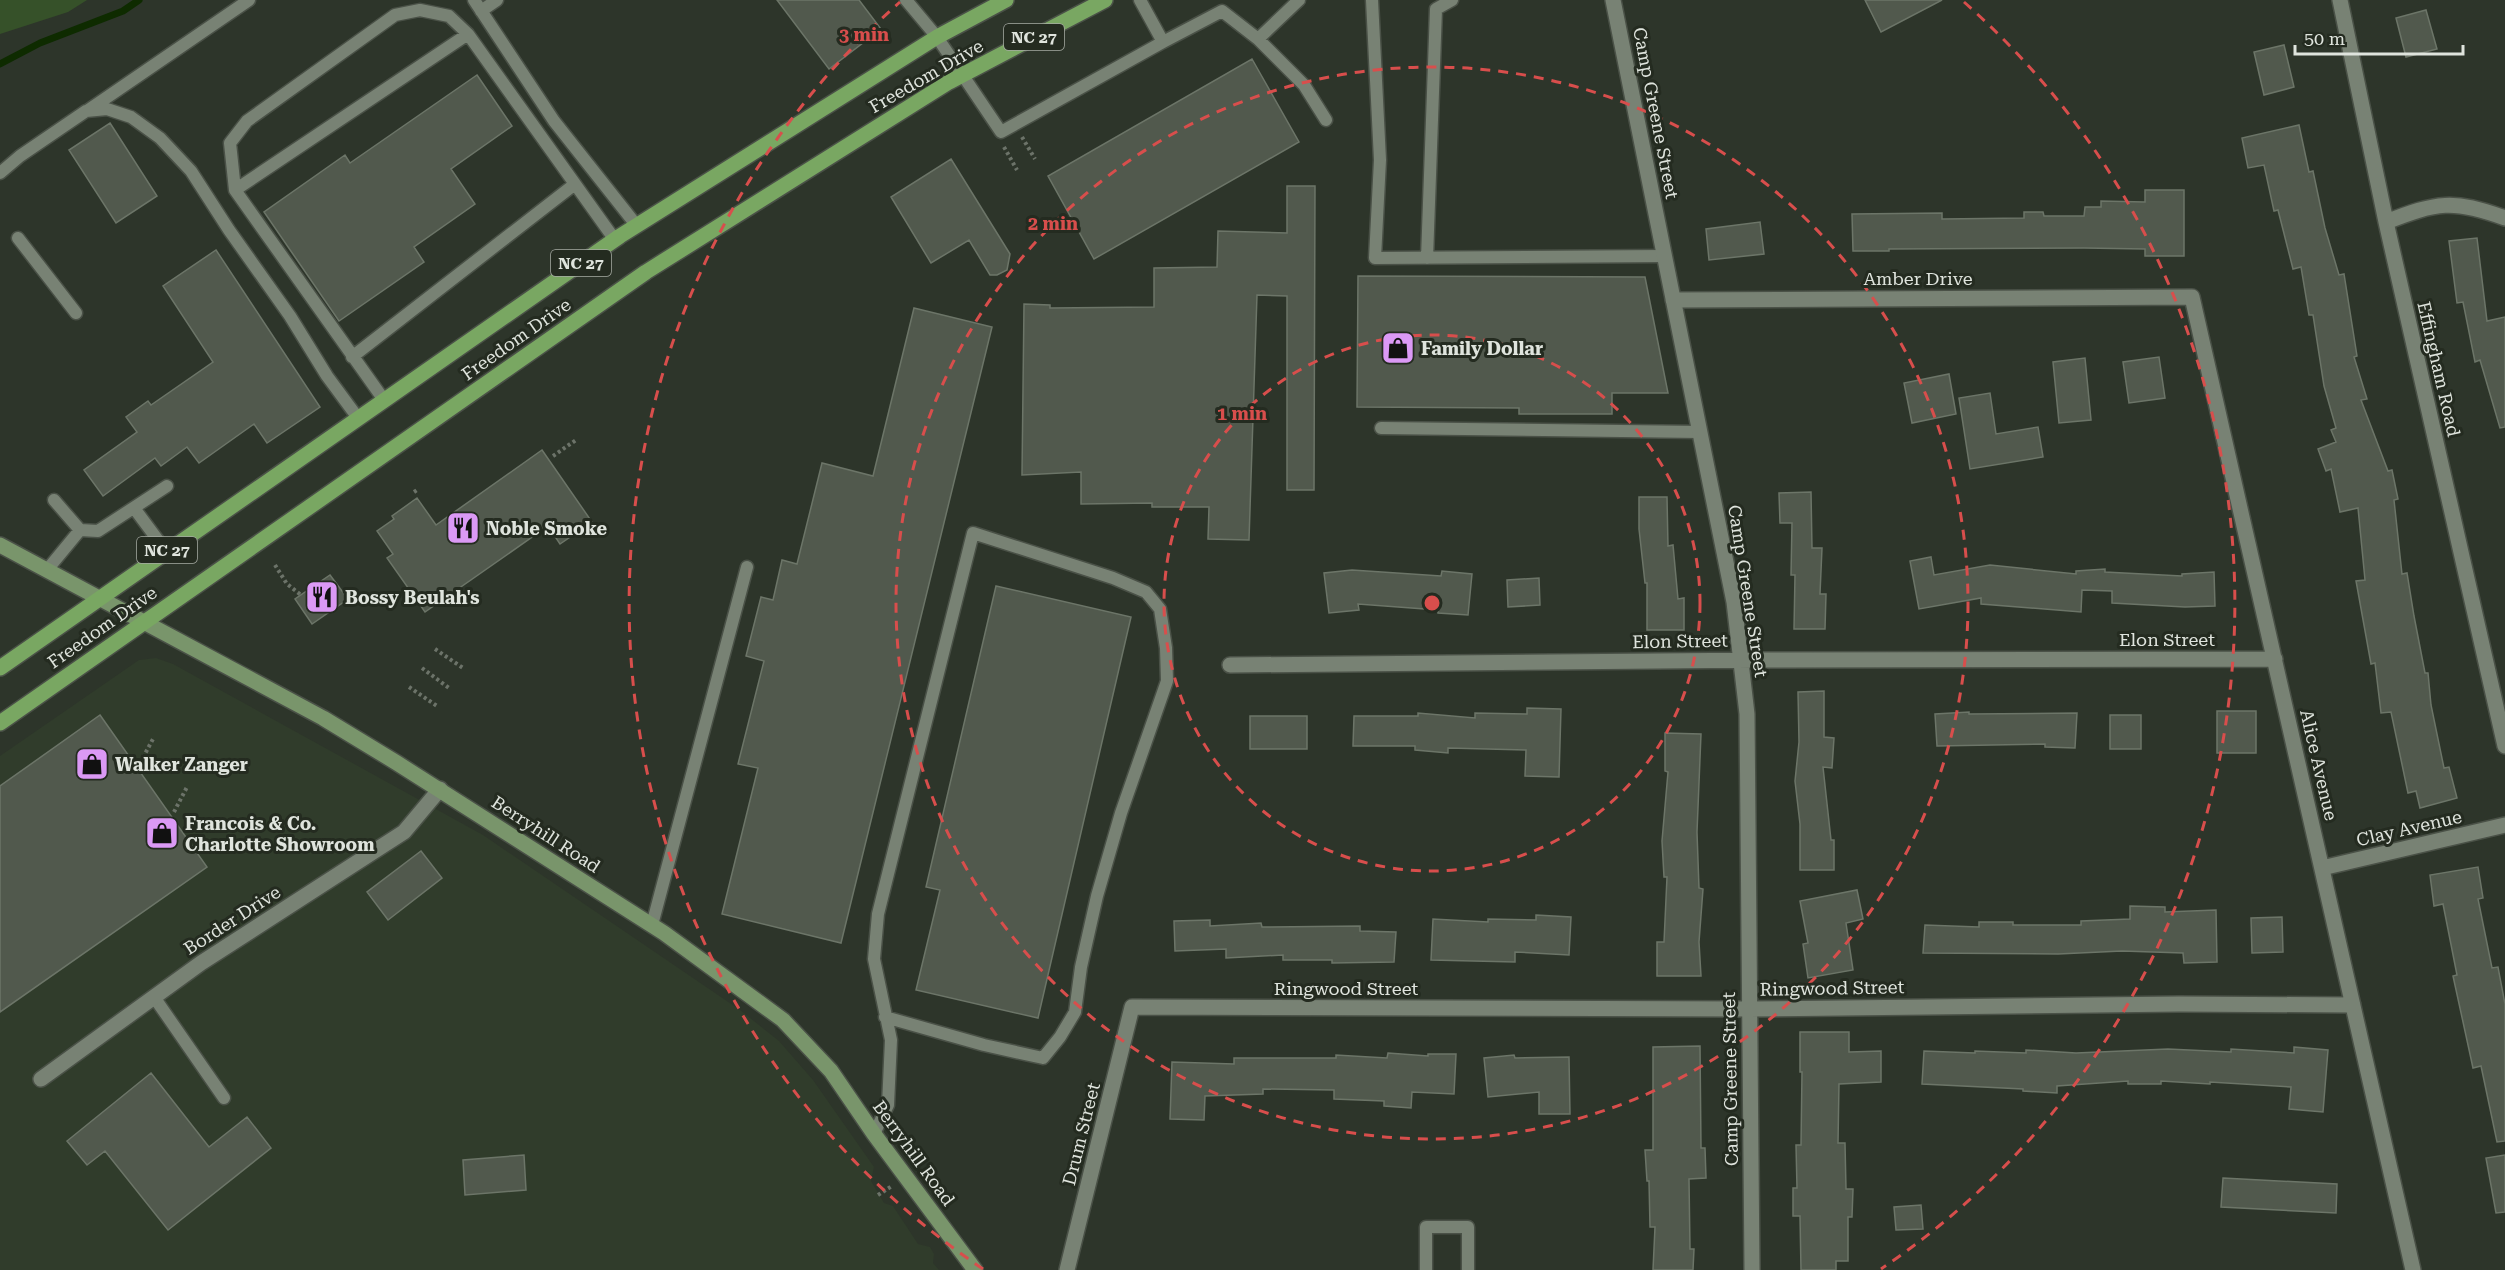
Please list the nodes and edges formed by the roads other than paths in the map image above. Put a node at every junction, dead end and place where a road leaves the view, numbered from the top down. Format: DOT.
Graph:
graph roads {
  1 [pos="249,0"];
  2 [pos="497,0"];
  3 [pos="906,0"];
  4 [pos="1006,0"];
  5 [pos="1105,0"];
  6 [pos="1140,0"];
  7 [pos="1299,0"];
  8 [pos="1372,0"];
  9 [pos="1452,0"];
  10 [pos="1613,0"];
  11 [pos="2340,0"];
  12 [pos="478,5"];
  13 [pos="468,34"];
  14 [pos="937,37"];
  15 [pos="1258,39"];
  16 [pos="1163,42"];
  17 [pos="963,75"];
  18 [pos="86,111"];
  19 [pos="1326,120"];
  20 [pos="0,173"];
  21 [pos="575,184"];
  22 [pos="236,190"];
  23 [pos="2505,218"];
  24 [pos="2386,222"];
  25 [pos="637,226"];
  26 [pos="18,238"];
  27 [pos="615,240"];
  28 [pos="1664,256"];
  29 [pos="1427,258"];
  30 [pos="2164,297"];
  31 [pos="1673,300"];
  32 [pos="76,313"];
  33 [pos="352,357"];
  34 [pos="384,400"];
  35 [pos="358,418"];
  36 [pos="1381,428"];
  37 [pos="1700,432"];
  38 [pos="166,486"];
  39 [pos="54,500"];
  40 [pos="134,508"];
  41 [pos="80,530"];
  42 [pos="1,548"];
  43 [pos="166,551"];
  44 [pos="747,567"];
  45 [pos="47,570"];
  46 [pos="99,597"];
  47 [pos="144,622"];
  48 [pos="2275,659"];
  49 [pos="1742,660"];
  50 [pos="1230,665"];
  51 [pos="0,668"];
  52 [pos="0,723"];
  53 [pos="2505,746"];
  54 [pos="440,789"];
  55 [pos="2505,825"];
  56 [pos="2322,868"];
  57 [pos="652,925"];
  58 [pos="154,997"];
  59 [pos="2352,1005"];
  60 [pos="1132,1007"];
  61 [pos="1749,1009"];
  62 [pos="885,1017"];
  63 [pos="41,1080"];
  64 [pos="224,1098"];
  65 [pos="874,1134"];
  66 [pos="975,1270"];
  67 [pos="1067,1270"];
  68 [pos="1426,1270"];
  69 [pos="1468,1270"];
  70 [pos="1752,1270"];
  71 [pos="2413,1270"];
  1 -- 18 [label="lane"];
  2 -- 12 [label="lane"];
  3 -- 14 [label="lane"];
  4 -- 14 [label="main road, Freedom Drive / NC 27"];
  5 -- 17 [label="main road, Freedom Drive / NC 27"];
  6 -- 16 [label="lane"];
  7 -- 15 [label="lane"];
  8 -- 29 [label="lane"];
  9 -- 29 [label="lane"];
  10 -- 28 [label="street, Camp Greene Street"];
  11 -- 24 [label="street, Effingham Road"];
  12 -- 25 [label="lane"];
  13 -- 21 [label="lane"];
  13 -- 22 [label="lane"];
  13 -- 22 [label="lane"];
  14 -- 17 [label="lane"];
  14 -- 25 [label="main road, Freedom Drive / NC 27"];
  15 -- 16 [label="lane"];
  15 -- 19 [label="lane"];
  16 -- 17 [label="lane"];
  17 -- 47 [label="main road, Freedom Drive / NC 27"];
  18 -- 20 [label="lane"];
  18 -- 35 [label="lane"];
  21 -- 27 [label="lane"];
  21 -- 33 [label="lane"];
  22 -- 33 [label="lane"];
  23 -- 24 [label="street"];
  24 -- 53 [label="street, Effingham Road"];
  25 -- 27 [label="main road, Freedom Drive / NC 27"];
  26 -- 32 [label="lane"];
  27 -- 34 [label="main road, Freedom Drive / NC 27"];
  28 -- 29 [label="lane"];
  28 -- 31 [label="street, Camp Greene Street"];
  30 -- 31 [label="street, Amber Drive"];
  30 -- 48 [label="street, Alice Avenue"];
  31 -- 37 [label="street, Camp Greene Street"];
  33 -- 34 [label="lane"];
  34 -- 35 [label="main road, Freedom Drive / NC 27"];
  35 -- 43 [label="main road, Freedom Drive / NC 27"];
  36 -- 37 [label="lane"];
  37 -- 49 [label="street, Camp Greene Street"];
  38 -- 40 [label="lane"];
  39 -- 41 [label="lane"];
  40 -- 41 [label="lane"];
  40 -- 43 [label="lane"];
  41 -- 45 [label="lane"];
  42 -- 45 [label="street, Berryhill Road"];
  43 -- 46 [label="main road, Freedom Drive / NC 27"];
  44 -- 57 [label="lane"];
  45 -- 46 [label="street, Berryhill Road"];
  46 -- 47 [label="street, Berryhill Road"];
  46 -- 51 [label="main road, Freedom Drive / NC 27"];
  47 -- 52 [label="main road, Freedom Drive / NC 27"];
  47 -- 54 [label="street, Berryhill Road"];
  48 -- 49 [label="street, Elon Street"];
  48 -- 56 [label="street, Alice Avenue"];
  49 -- 50 [label="street, Elon Street"];
  49 -- 61 [label="street, Camp Greene Street"];
  54 -- 57 [label="street, Berryhill Road"];
  54 -- 58 [label="street, Border Drive"];
  55 -- 56 [label="street, Clay Avenue"];
  56 -- 59 [label="street, Alice Avenue"];
  57 -- 65 [label="street, Berryhill Road"];
  58 -- 63 [label="street, Border Drive"];
  58 -- 64 [label="lane"];
  59 -- 61 [label="street, Ringwood Street"];
  59 -- 71 [label="street, Alice Avenue"];
  60 -- 61 [label="street, Ringwood Street"];
  60 -- 67 [label="street, Drum Street"];
  61 -- 70 [label="street, Camp Greene Street"];
  62 -- 62 [label="lane"];
  62 -- 65 [label="lane"];
  65 -- 66 [label="street, Berryhill Road"];
  68 -- 69 [label="lane"];
}
